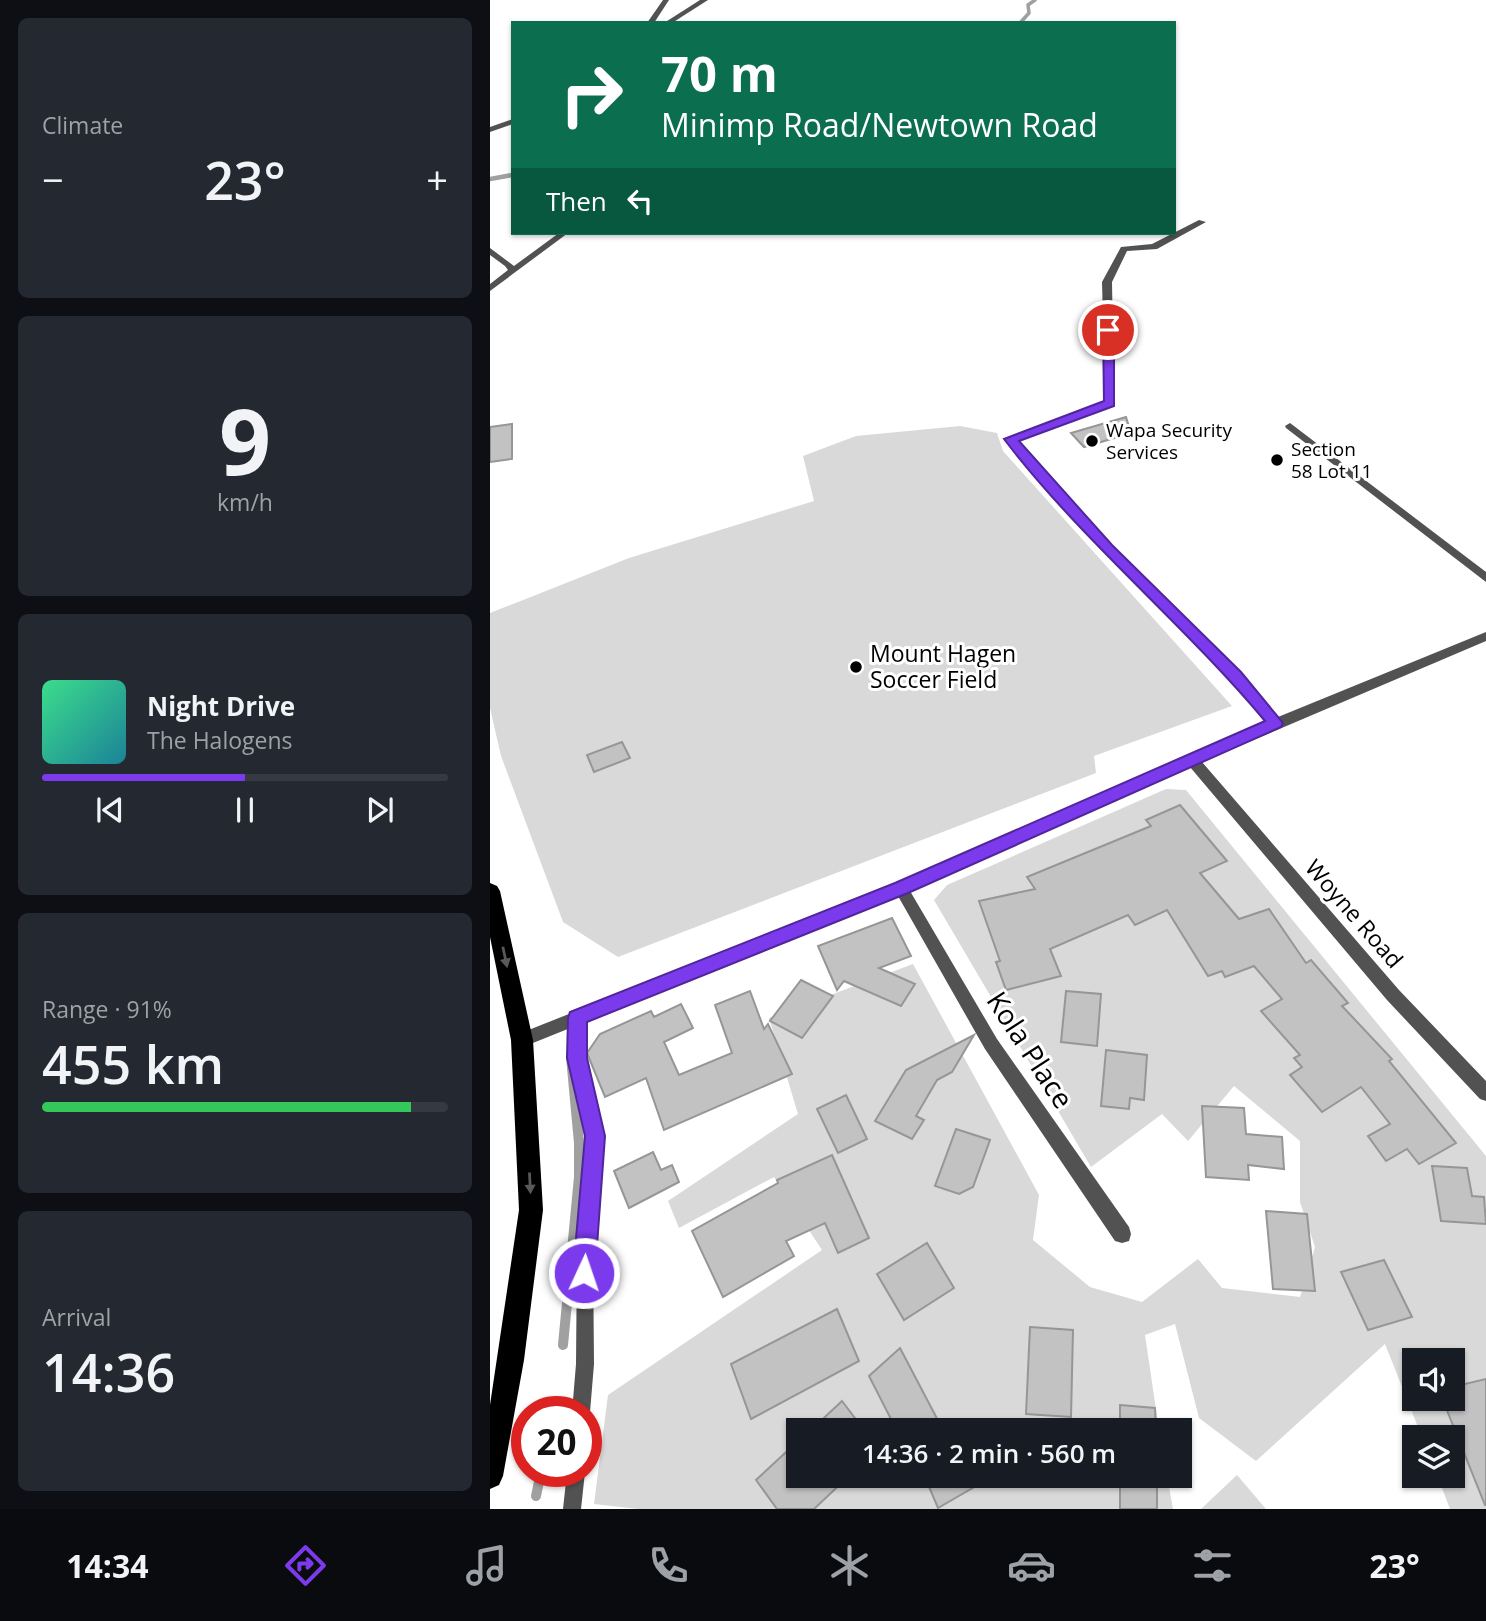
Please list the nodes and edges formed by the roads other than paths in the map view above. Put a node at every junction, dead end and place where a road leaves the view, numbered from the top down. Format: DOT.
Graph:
graph roads {
  1 [pos="666,0"];
  2 [pos="705,0"];
  3 [pos="651,21"];
  4 [pos="670,21"];
  5 [pos="511,122"];
  6 [pos="490,130"];
  7 [pos="1202,222"];
  8 [pos="561,235"];
  9 [pos="490,251"];
  10 [pos="513,271"];
  11 [pos="490,288"];
  12 [pos="1290,426"];
  13 [pos="1486,579"];
  14 [pos="1486,636"];
  15 [pos="1276,723"];
  16 [pos="1192,760"];
  17 [pos="901,888"];
  18 [pos="490,891"];
  19 [pos="577,1018"];
  20 [pos="522,1040"];
  21 [pos="1486,1093"];
  22 [pos="1122,1234"];
  23 [pos="582,1396"];
  24 [pos="490,1476"];
  25 [pos="574,1487"];
  26 [pos="572,1509"];
  1 -- 3 [label="street"];
  2 -- 4 [label="street"];
  5 -- 6 [label="street"];
  7 -- 15 [label="street"];
  8 -- 10 [label="street"];
  9 -- 10 [label="street"];
  10 -- 11 [label="street"];
  12 -- 13 [label="street"];
  14 -- 15 [label="street"];
  15 -- 16 [label="street"];
  16 -- 17 [label="street"];
  16 -- 21 [label="street, Woyne Road"];
  17 -- 19 [label="street"];
  17 -- 22 [label="street, Kola Place"];
  18 -- 20 [label="main road, one-way"];
  19 -- 20 [label="street"];
  19 -- 23 [label="lane"];
  20 -- 24 [label="main road, one-way"];
  25 -- 26 [label="lane"];
}
